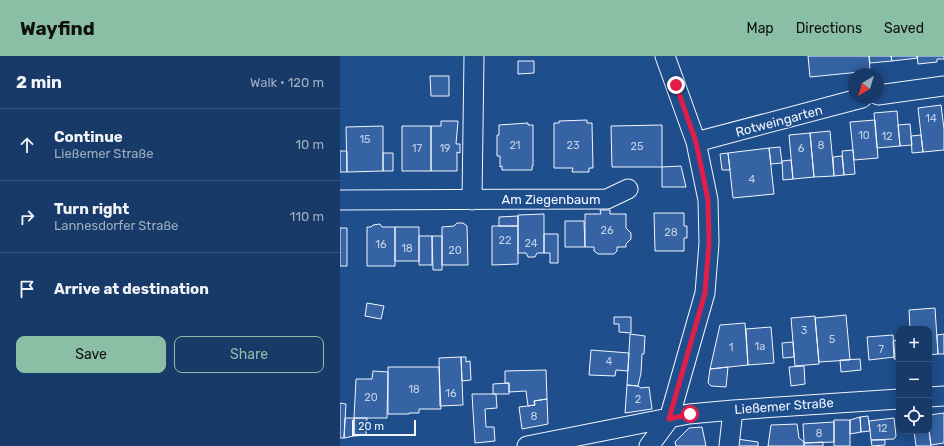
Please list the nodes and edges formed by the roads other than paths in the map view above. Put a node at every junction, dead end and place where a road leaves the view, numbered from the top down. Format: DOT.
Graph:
graph roads {
  1 [pos="474,56"];
  2 [pos="665,56"];
  3 [pos="944,86"];
  4 [pos="884,94"];
  5 [pos="848,102"];
  6 [pos="696,142"];
  7 [pos="628,189"];
  8 [pos="340,200"];
  9 [pos="472,200"];
  10 [pos="944,396"];
  11 [pos="932,397"];
  12 [pos="896,399"];
  13 [pos="733,410"];
  14 [pos="669,419"];
  15 [pos="527,446"];
  16 [pos="649,446"];
  17 [pos="729,446"];
  1 -- 9 [label="street"];
  2 -- 6 [label="street"];
  3 -- 4 [label="street"];
  5 -- 6 [label="street, Rotweingarten"];
  6 -- 14 [label="street"];
  7 -- 9 [label="street, Am Ziegenbaum"];
  8 -- 9 [label="street, Am Ziegenbaum"];
  10 -- 11 [label="street"];
  12 -- 13 [label="street, Ließemer Straße"];
  13 -- 14 [label="street, Ließemer Straße"];
  13 -- 17 [label="street"];
  14 -- 15 [label="street, Ließemer Straße"];
  14 -- 16 [label="street"];
}
